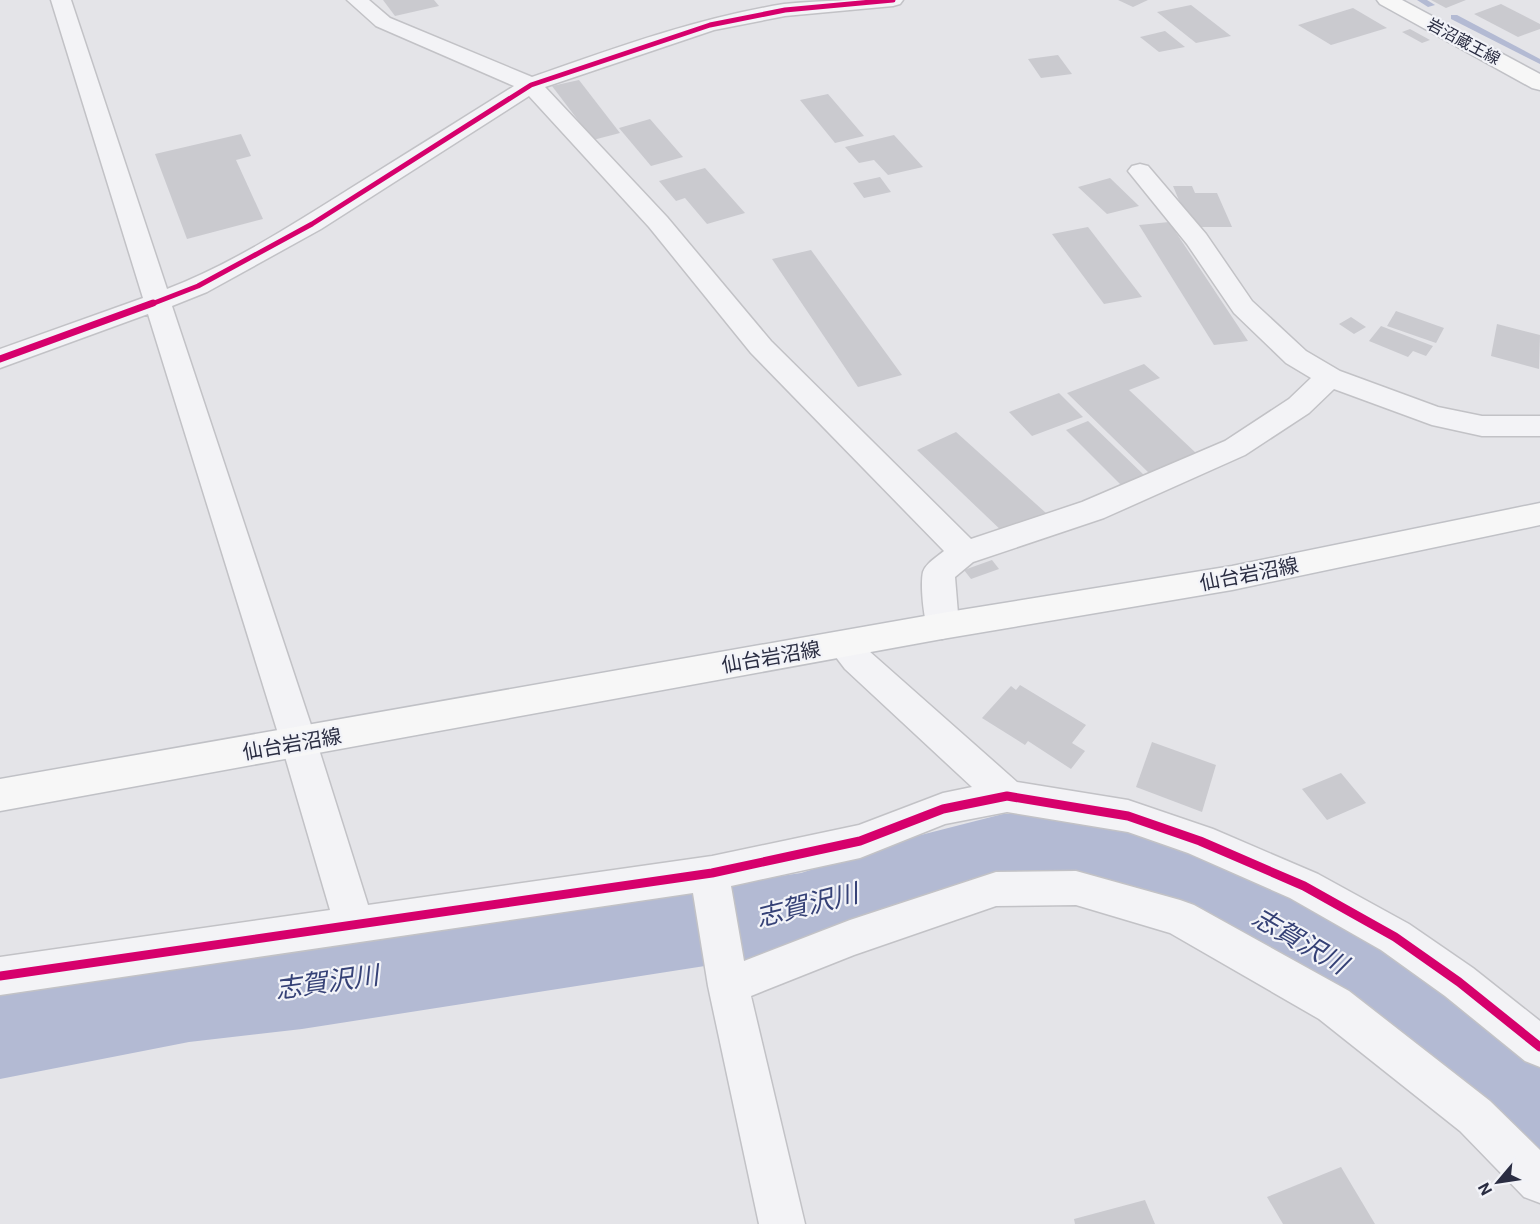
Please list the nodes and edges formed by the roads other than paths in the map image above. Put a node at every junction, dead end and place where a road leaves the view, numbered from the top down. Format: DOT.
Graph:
graph roads {
  1 [pos="61,0"];
  2 [pos="357,0"];
  3 [pos="893,0"];
  4 [pos="1387,0"];
  5 [pos="1540,83"];
  6 [pos="531,85"];
  7 [pos="1140,171"];
  8 [pos="158,302"];
  9 [pos="0,359"];
  10 [pos="1330,377"];
  11 [pos="1540,426"];
  12 [pos="1540,514"];
  13 [pos="983,547"];
  14 [pos="942,626"];
  15 [pos="843,644"];
  16 [pos="299,743"];
  17 [pos="0,795"];
  18 [pos="1006,796"];
  19 [pos="712,882"];
  20 [pos="354,924"];
  21 [pos="726,973"];
  22 [pos="0,976"];
  23 [pos="1540,1047"];
  24 [pos="1540,1181"];
  25 [pos="782,1224"];
  1 -- 8 [label="street"];
  2 -- 6 [label="street"];
  3 -- 6 [label="street"];
  4 -- 5 [label="main road, 岩沼蔵王線"];
  6 -- 8 [label="street"];
  6 -- 13 [label="street"];
  7 -- 10 [label="street"];
  8 -- 9 [label="street"];
  8 -- 16 [label="street"];
  10 -- 11 [label="street"];
  10 -- 13 [label="street"];
  12 -- 14 [label="main road, 仙台岩沼線"];
  13 -- 14 [label="street"];
  14 -- 15 [label="main road, 仙台岩沼線"];
  15 -- 16 [label="main road, 仙台岩沼線"];
  15 -- 18 [label="street"];
  16 -- 17 [label="main road, 仙台岩沼線"];
  16 -- 20 [label="street"];
  18 -- 19 [label="street"];
  18 -- 23 [label="street"];
  19 -- 20 [label="street"];
  19 -- 21 [label="street"];
  20 -- 22 [label="street"];
  21 -- 24 [label="street"];
  21 -- 25 [label="street"];
}
